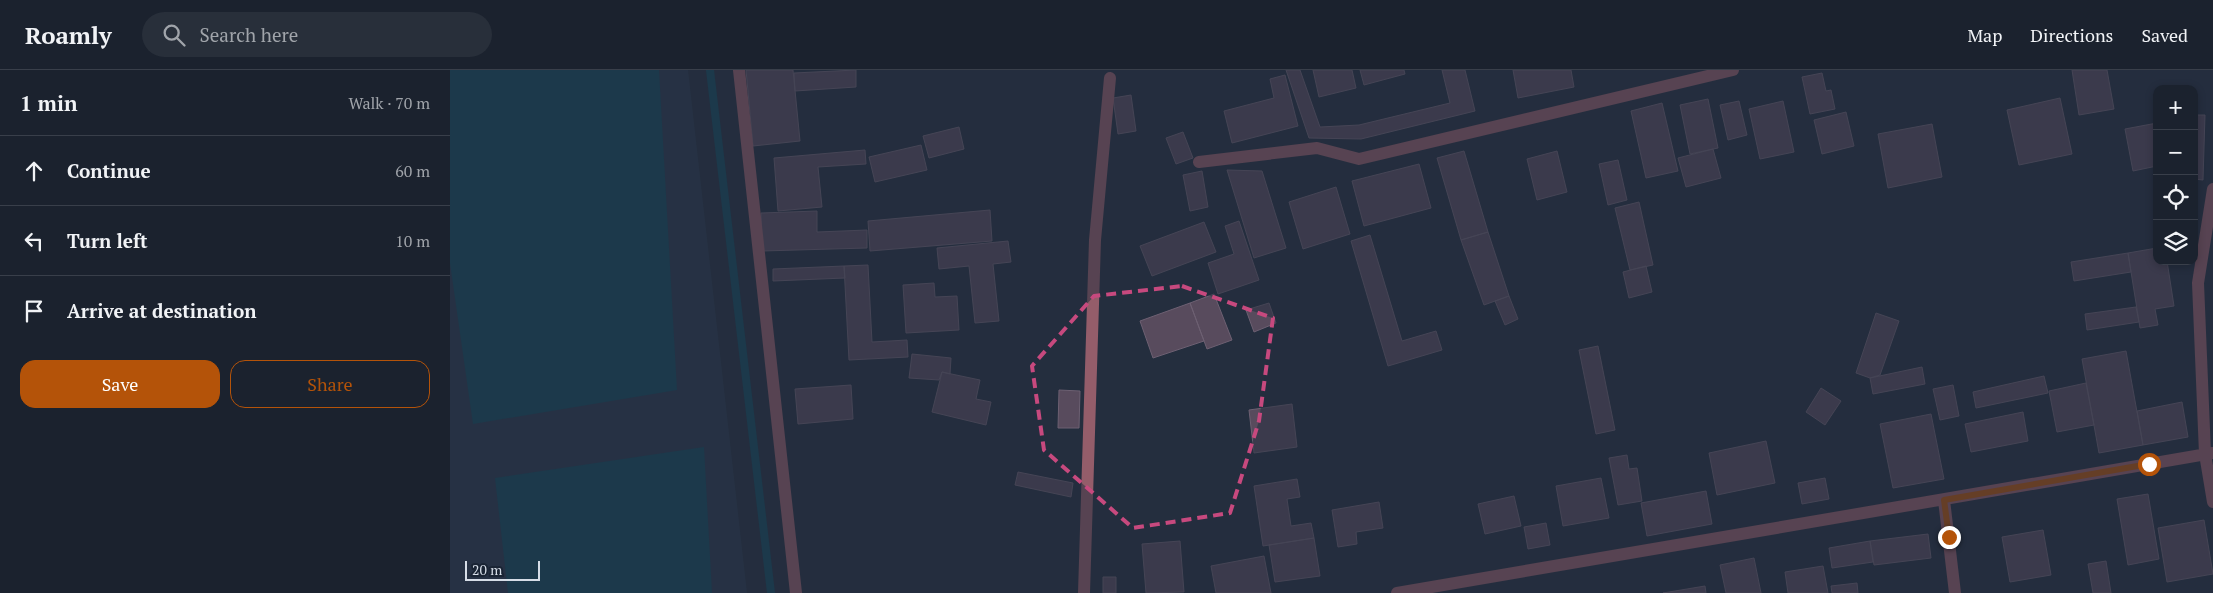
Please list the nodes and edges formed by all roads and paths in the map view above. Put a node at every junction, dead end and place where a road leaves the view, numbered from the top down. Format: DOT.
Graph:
graph roads {
  1 [pos="739,70"];
  2 [pos="1733,70"];
  3 [pos="1110,78"];
  4 [pos="1199,162"];
  5 [pos="2213,189"];
  6 [pos="2209,453"];
  7 [pos="1944,500"];
  8 [pos="2213,502"];
  9 [pos="796,593"];
  10 [pos="1084,593"];
  11 [pos="1398,593"];
  12 [pos="1955,593"];
  1 -- 9 [label="street"];
  2 -- 4 [label="street"];
  3 -- 10 [label="street"];
  5 -- 6 [label="street"];
  6 -- 7 [label="street"];
  6 -- 8 [label="street"];
  7 -- 11 [label="street"];
  7 -- 12 [label="street"];
}
